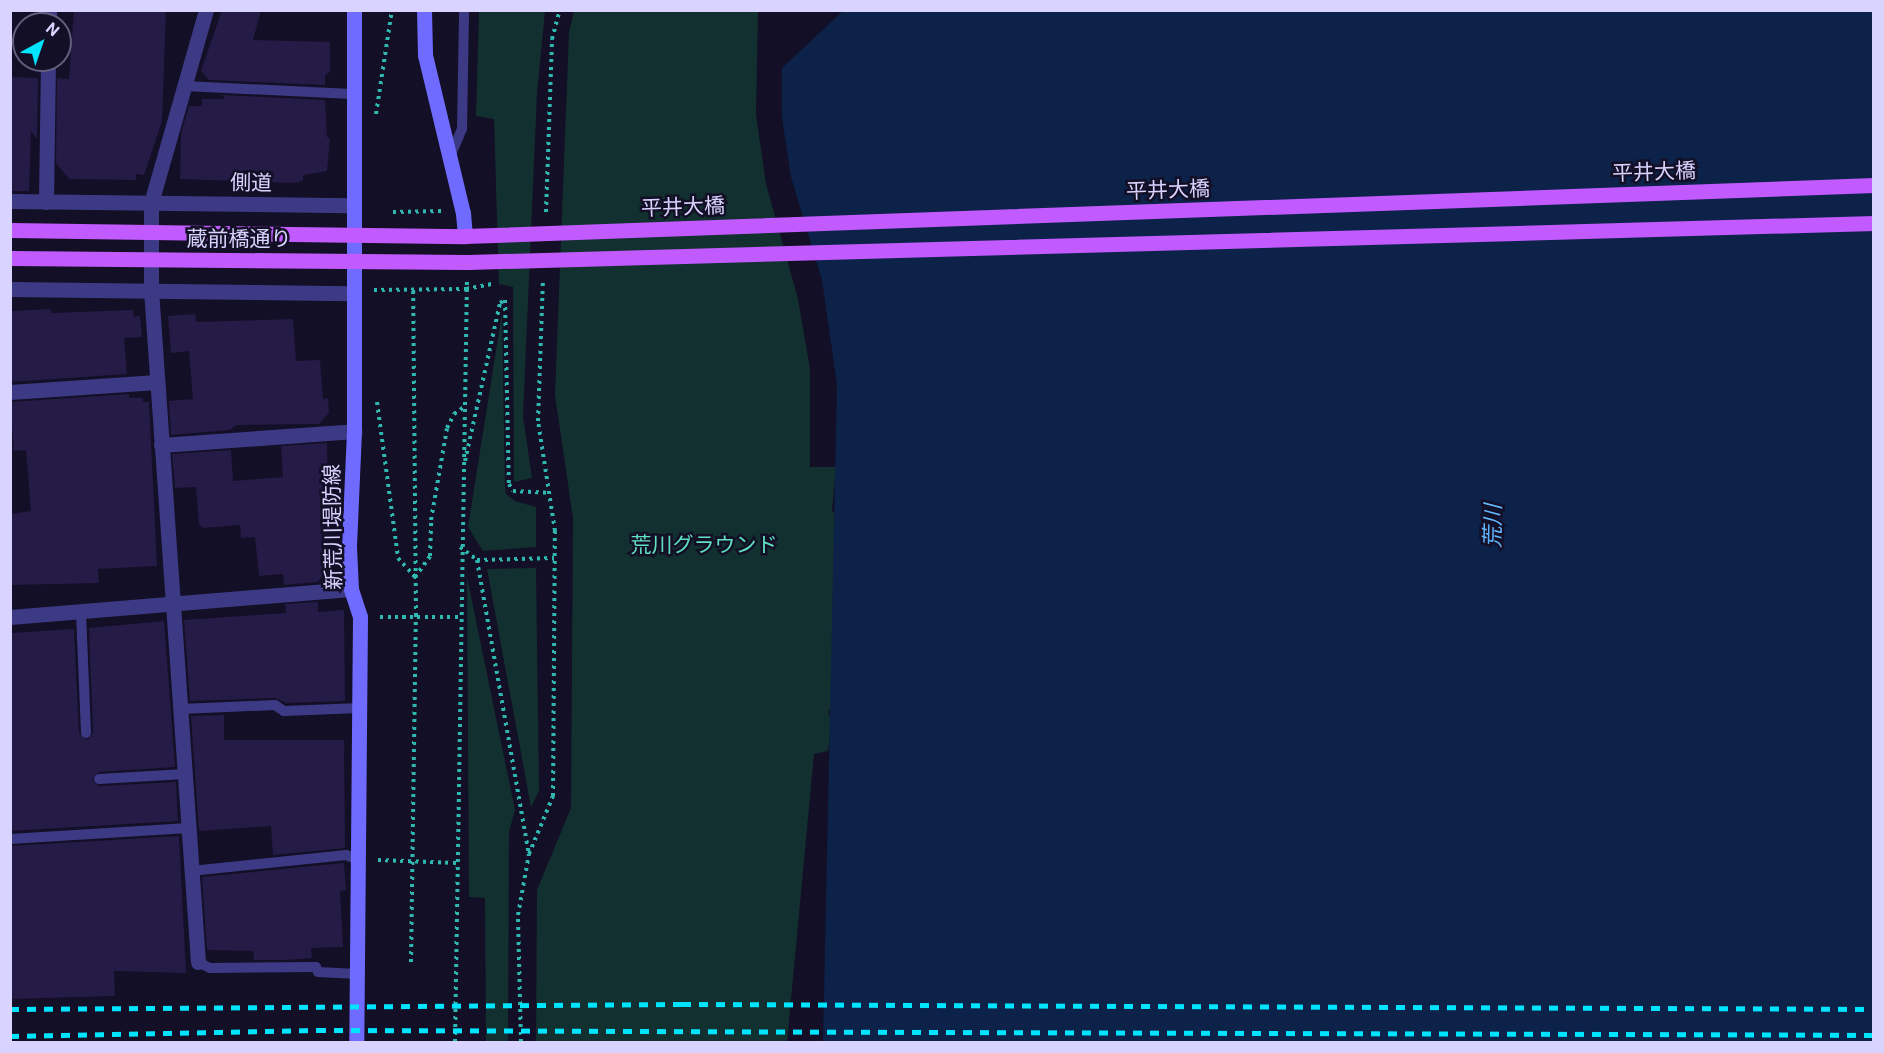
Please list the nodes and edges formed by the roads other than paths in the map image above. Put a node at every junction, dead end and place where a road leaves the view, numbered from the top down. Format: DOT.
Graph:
graph roads {
  1 [pos="206,10"];
  2 [pos="354,10"];
  3 [pos="424,10"];
  4 [pos="464,10"];
  5 [pos="48,72"];
  6 [pos="184,86"];
  7 [pos="352,94"];
  8 [pos="450,157"];
  9 [pos="1874,185"];
  10 [pos="10,201"];
  11 [pos="46,202"];
  12 [pos="151,203"];
  13 [pos="351,205"];
  14 [pos="1874,223"];
  15 [pos="10,230"];
  16 [pos="465,236"];
  17 [pos="10,258"];
  18 [pos="10,289"];
  19 [pos="151,290"];
  20 [pos="352,293"];
  21 [pos="158,382"];
  22 [pos="10,392"];
  23 [pos="354,431"];
  24 [pos="161,444"];
  25 [pos="351,589"];
  26 [pos="172,603"];
  27 [pos="81,613"];
  28 [pos="10,617"];
  29 [pos="360,708"];
  30 [pos="180,709"];
  31 [pos="86,733"];
  32 [pos="185,774"];
  33 [pos="99,779"];
  34 [pos="189,828"];
  35 [pos="10,839"];
  36 [pos="359,860"];
  37 [pos="191,871"];
  38 [pos="198,962"];
  39 [pos="357,974"];
  40 [pos="356,1042"];
  1 -- 6 [label="street"];
  2 -- 7 [label="main road, 新荒川堤防線"];
  3 -- 8 [label="main road"];
  4 -- 8 [label="lane"];
  5 -- 11 [label="street"];
  6 -- 7 [label="lane"];
  6 -- 12 [label="street"];
  7 -- 13 [label="main road, 新荒川堤防線"];
  8 -- 16 [label="main road"];
  9 -- 16 [label="main road, 平井大橋, bridge"];
  10 -- 11 [label="street, 側道"];
  11 -- 12 [label="street, 側道"];
  12 -- 13 [label="street, 側道"];
  12 -- 19 [label="street"];
  13 -- 20 [label="main road, 新荒川堤防線"];
  14 -- 17 [label="main road, 蔵前橋通り, bridge"];
  15 -- 16 [label="main road, 蔵前橋通り, bridge"];
  18 -- 19 [label="street"];
  19 -- 20 [label="street"];
  19 -- 21 [label="street"];
  20 -- 23 [label="main road, 新荒川堤防線"];
  21 -- 22 [label="street"];
  21 -- 24 [label="street"];
  23 -- 24 [label="street"];
  23 -- 25 [label="main road, 新荒川堤防線"];
  24 -- 26 [label="street"];
  25 -- 26 [label="street"];
  25 -- 29 [label="main road, 新荒川堤防線"];
  26 -- 27 [label="street"];
  26 -- 30 [label="street"];
  27 -- 28 [label="street"];
  27 -- 31 [label="lane"];
  29 -- 30 [label="lane"];
  29 -- 36 [label="main road, 新荒川堤防線"];
  30 -- 32 [label="street"];
  32 -- 33 [label="lane"];
  32 -- 34 [label="street"];
  34 -- 35 [label="lane"];
  34 -- 37 [label="street"];
  36 -- 37 [label="lane"];
  36 -- 39 [label="main road, 新荒川堤防線"];
  37 -- 38 [label="street"];
  38 -- 39 [label="lane"];
  39 -- 40 [label="main road, 新荒川堤防線"];
}
